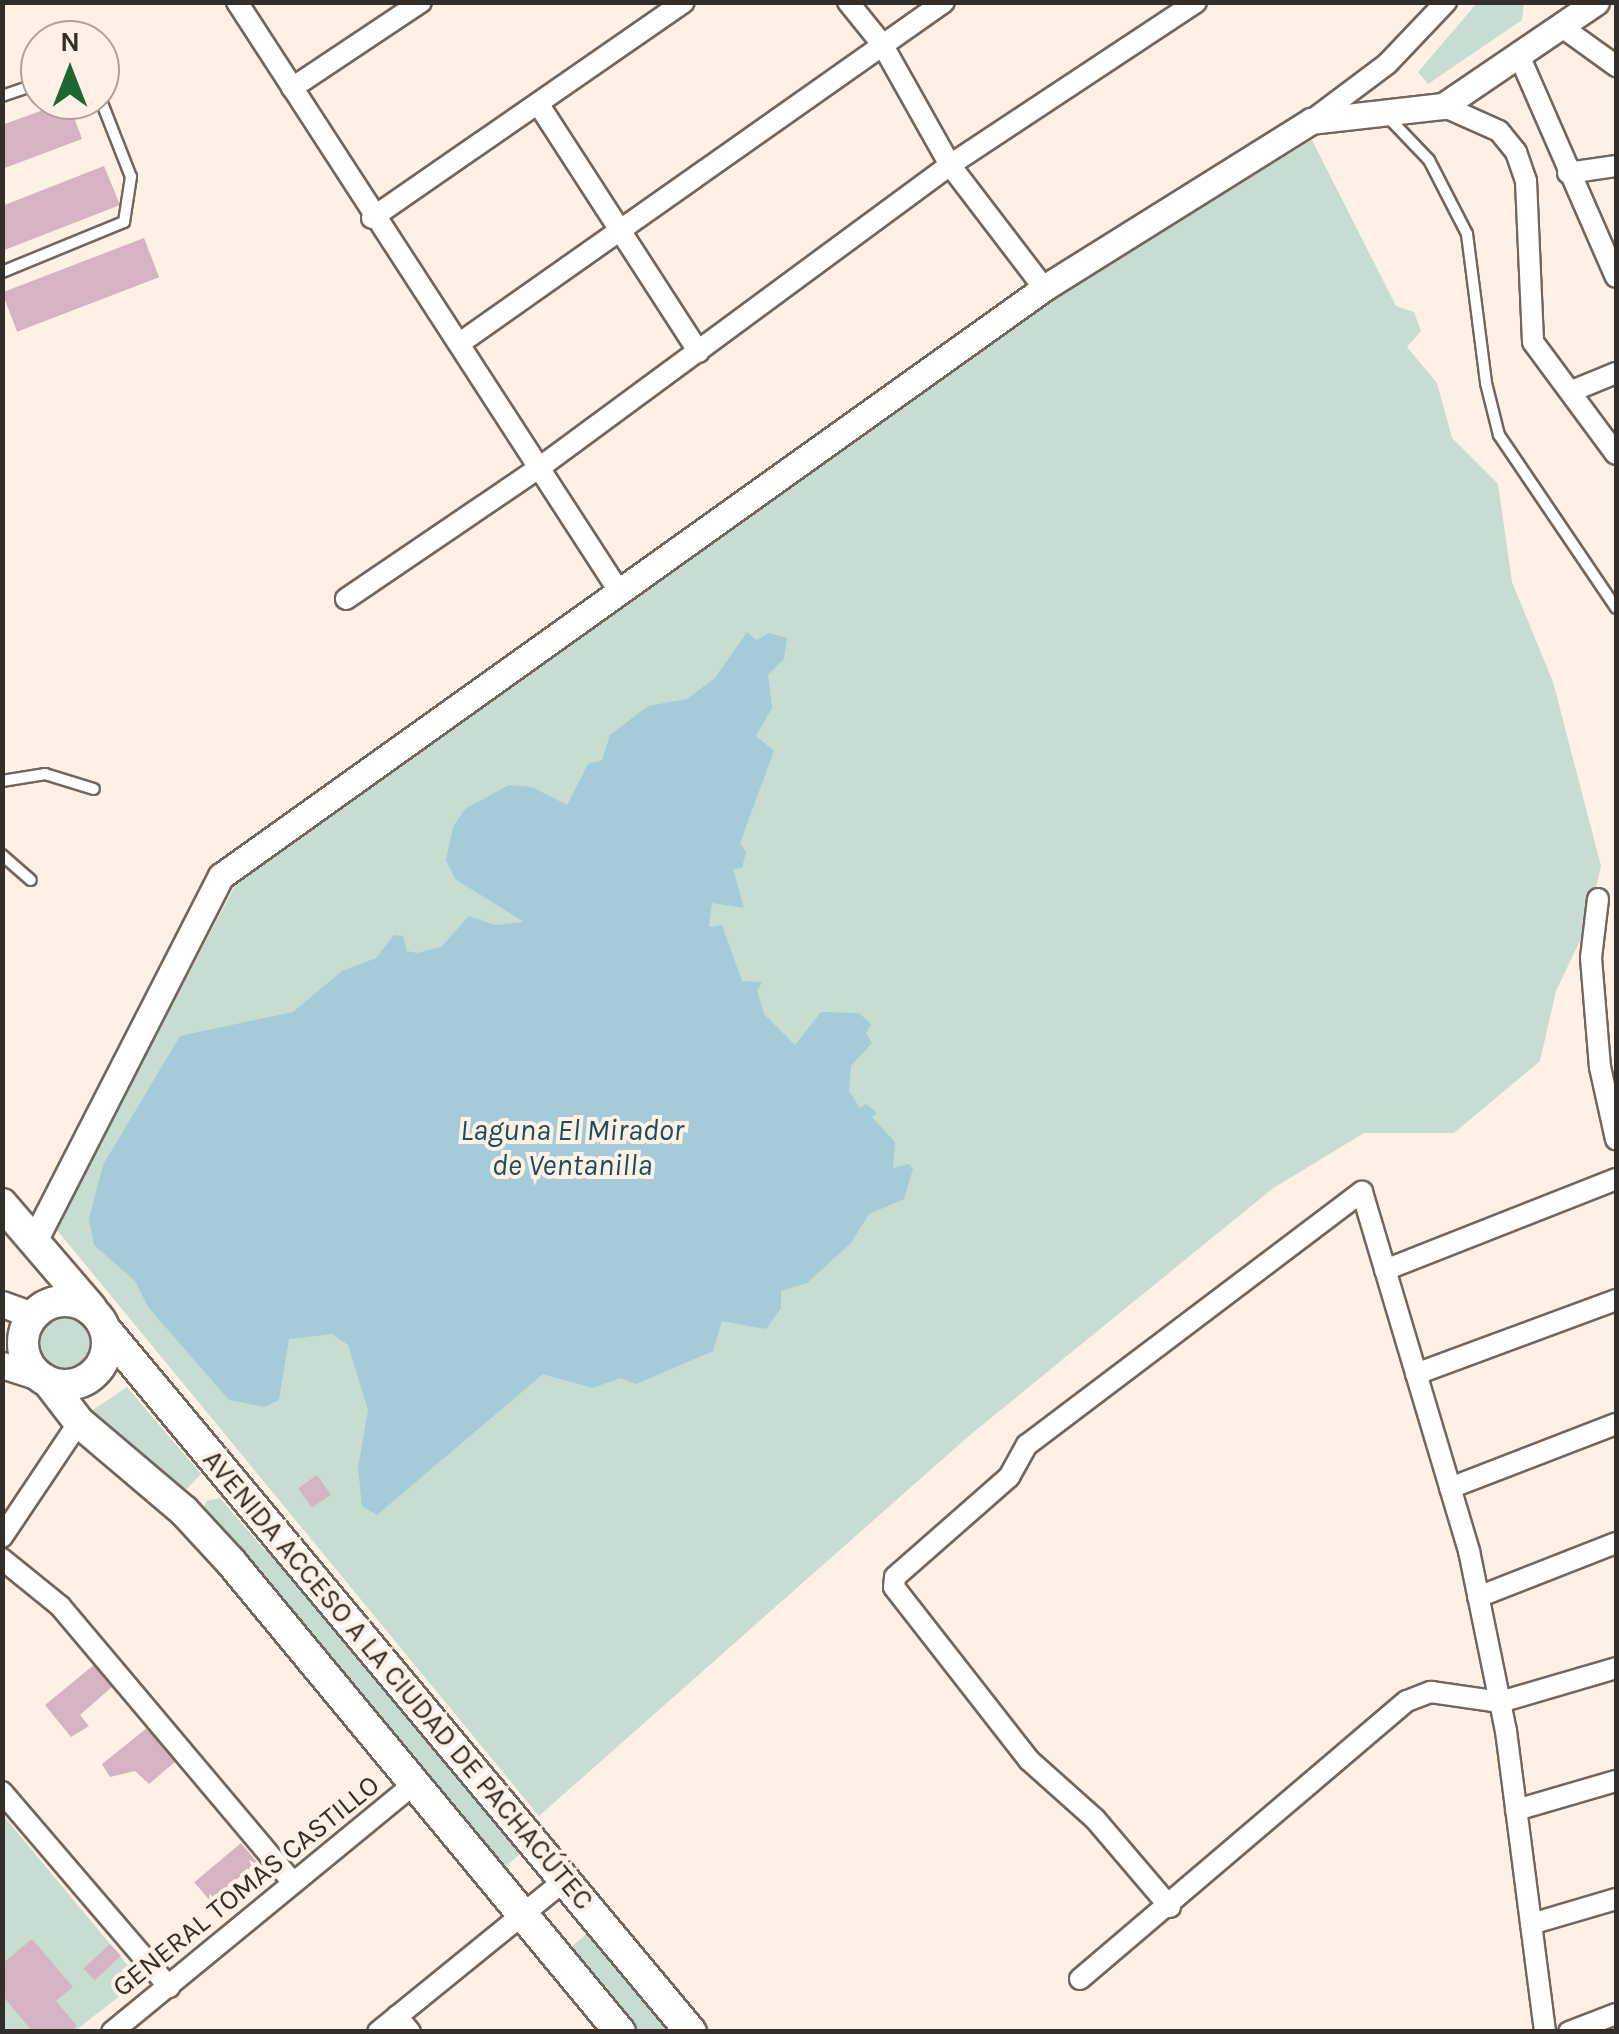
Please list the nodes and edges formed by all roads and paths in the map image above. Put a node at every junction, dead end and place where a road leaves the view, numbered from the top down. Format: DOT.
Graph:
graph roads {
  1 [pos="237,2"];
  2 [pos="421,2"];
  3 [pos="684,2"];
  4 [pos="848,2"];
  5 [pos="944,2"];
  6 [pos="1196,2"];
  7 [pos="1446,2"];
  8 [pos="1596,2"];
  9 [pos="656,10"];
  10 [pos="1562,27"];
  11 [pos="882,44"];
  12 [pos="1518,53"];
  13 [pos="1616,66"];
  14 [pos="292,88"];
  15 [pos="539,104"];
  16 [pos="1443,106"];
  17 [pos="1380,110"];
  18 [pos="109,120"];
  19 [pos="1312,121"];
  20 [pos="950,165"];
  21 [pos="1616,166"];
  22 [pos="1568,173"];
  23 [pos="372,218"];
  24 [pos="625,231"];
  25 [pos="2,272"];
  26 [pos="1616,276"];
  27 [pos="1044,288"];
  28 [pos="460,343"];
  29 [pos="699,352"];
  30 [pos="1616,372"];
  31 [pos="1572,391"];
  32 [pos="1616,454"];
  33 [pos="539,468"];
  34 [pos="617,588"];
  35 [pos="346,598"];
  36 [pos="1616,608"];
  37 [pos="2,781"];
  38 [pos="94,788"];
  39 [pos="2,855"];
  40 [pos="31,880"];
  41 [pos="1598,899"];
  42 [pos="1616,1139"];
  43 [pos="1616,1178"];
  44 [pos="2,1204"];
  45 [pos="34,1242"];
  46 [pos="1385,1270"];
  47 [pos="1616,1300"];
  48 [pos="2,1304"];
  49 [pos="37,1311"];
  50 [pos="101,1322"];
  51 [pos="2,1365"];
  52 [pos="1416,1374"];
  53 [pos="44,1380"];
  54 [pos="79,1422"];
  55 [pos="1616,1424"];
  56 [pos="225,1475"];
  57 [pos="1450,1488"];
  58 [pos="184,1510"];
  59 [pos="2,1537"];
  60 [pos="1616,1543"];
  61 [pos="2,1559"];
  62 [pos="1478,1597"];
  63 [pos="1616,1668"];
  64 [pos="1500,1702"];
  65 [pos="1616,1780"];
  66 [pos="415,1783"];
  67 [pos="2,1792"];
  68 [pos="1516,1810"];
  69 [pos="566,1880"];
  70 [pos="293,1882"];
  71 [pos="1616,1898"];
  72 [pos="1170,1907"];
  73 [pos="522,1915"];
  74 [pos="1532,1924"];
  75 [pos="1080,1979"];
  76 [pos="168,1987"];
  77 [pos="1616,2014"];
  78 [pos="404,2024"];
  79 [pos="112,2032"];
  80 [pos="378,2032"];
  81 [pos="620,2032"];
  82 [pos="692,2032"];
  83 [pos="1545,2032"];
  84 [pos="1569,2032"];
  1 -- 14 [label="street"];
  2 -- 14 [label="street"];
  3 -- 9 [label="street"];
  4 -- 11 [label="street"];
  5 -- 11 [label="street"];
  6 -- 20 [label="street"];
  7 -- 19 [label="street"];
  8 -- 10 [label="street"];
  9 -- 15 [label="street"];
  10 -- 12 [label="street"];
  10 -- 13 [label="street"];
  11 -- 20 [label="street"];
  11 -- 24 [label="street"];
  12 -- 16 [label="street"];
  12 -- 22 [label="street"];
  14 -- 23 [label="street"];
  15 -- 23 [label="street"];
  15 -- 24 [label="street"];
  16 -- 17 [label="street"];
  16 -- 31 [label="street"];
  17 -- 19 [label="street"];
  17 -- 36 [label="lane"];
  18 -- 25 [label="lane"];
  19 -- 27 [label="street"];
  20 -- 27 [label="street"];
  20 -- 29 [label="street"];
  21 -- 22 [label="street"];
  22 -- 26 [label="street"];
  23 -- 28 [label="street"];
  24 -- 28 [label="street"];
  24 -- 29 [label="street"];
  27 -- 34 [label="street"];
  28 -- 33 [label="street"];
  29 -- 33 [label="street"];
  30 -- 31 [label="street"];
  31 -- 32 [label="street"];
  33 -- 34 [label="street"];
  33 -- 35 [label="street"];
  34 -- 45 [label="street"];
  37 -- 38 [label="lane"];
  39 -- 40 [label="lane"];
  41 -- 42 [label="street"];
  43 -- 46 [label="street"];
  44 -- 45 [label="main road, AVENIDA ACCESO A LA CIUDAD DE PACHACÚTEC"];
  45 -- 49 [label="main road"];
  45 -- 50 [label="main road, AVENIDA ACCESO A LA CIUDAD DE PACHACÚTEC"];
  46 -- 52 [label="street"];
  46 -- 72 [label="street"];
  47 -- 52 [label="street"];
  48 -- 49 [label="street"];
  49 -- 50 [label="main road"];
  49 -- 53 [label="main road"];
  50 -- 53 [label="main road"];
  50 -- 56 [label="main road, AVENIDA ACCESO A LA CIUDAD DE PACHACÚTEC"];
  51 -- 53 [label="street"];
  52 -- 57 [label="street"];
  53 -- 54 [label="main road, AVENIDA ACCESO A LA CIUDAD DE PACHACÚTEC"];
  54 -- 58 [label="main road, AVENIDA ACCESO A LA CIUDAD DE PACHACÚTEC"];
  54 -- 59 [label="street"];
  55 -- 57 [label="street"];
  56 -- 58 [label="main road"];
  56 -- 69 [label="main road, AVENIDA ACCESO A LA CIUDAD DE PACHACÚTEC"];
  57 -- 62 [label="street"];
  58 -- 66 [label="main road, AVENIDA ACCESO A LA CIUDAD DE PACHACÚTEC"];
  60 -- 62 [label="street"];
  61 -- 70 [label="street"];
  62 -- 64 [label="street"];
  63 -- 64 [label="street"];
  64 -- 68 [label="street"];
  64 -- 72 [label="street"];
  65 -- 68 [label="street"];
  66 -- 70 [label="street, GENERAL TOMAS CASTILLO"];
  66 -- 73 [label="main road, AVENIDA ACCESO A LA CIUDAD DE PACHACÚTEC"];
  67 -- 76 [label="street"];
  68 -- 74 [label="street"];
  69 -- 73 [label="street"];
  69 -- 82 [label="main road, AVENIDA ACCESO A LA CIUDAD DE PACHACÚTEC"];
  70 -- 76 [label="street, GENERAL TOMAS CASTILLO"];
  71 -- 74 [label="street"];
  72 -- 75 [label="street"];
  73 -- 78 [label="street"];
  73 -- 81 [label="main road, AVENIDA ACCESO A LA CIUDAD DE PACHACÚTEC"];
  74 -- 83 [label="street"];
  76 -- 79 [label="street, GENERAL TOMAS CASTILLO"];
  77 -- 84 [label="street"];
  78 -- 80 [label="street"];
}
